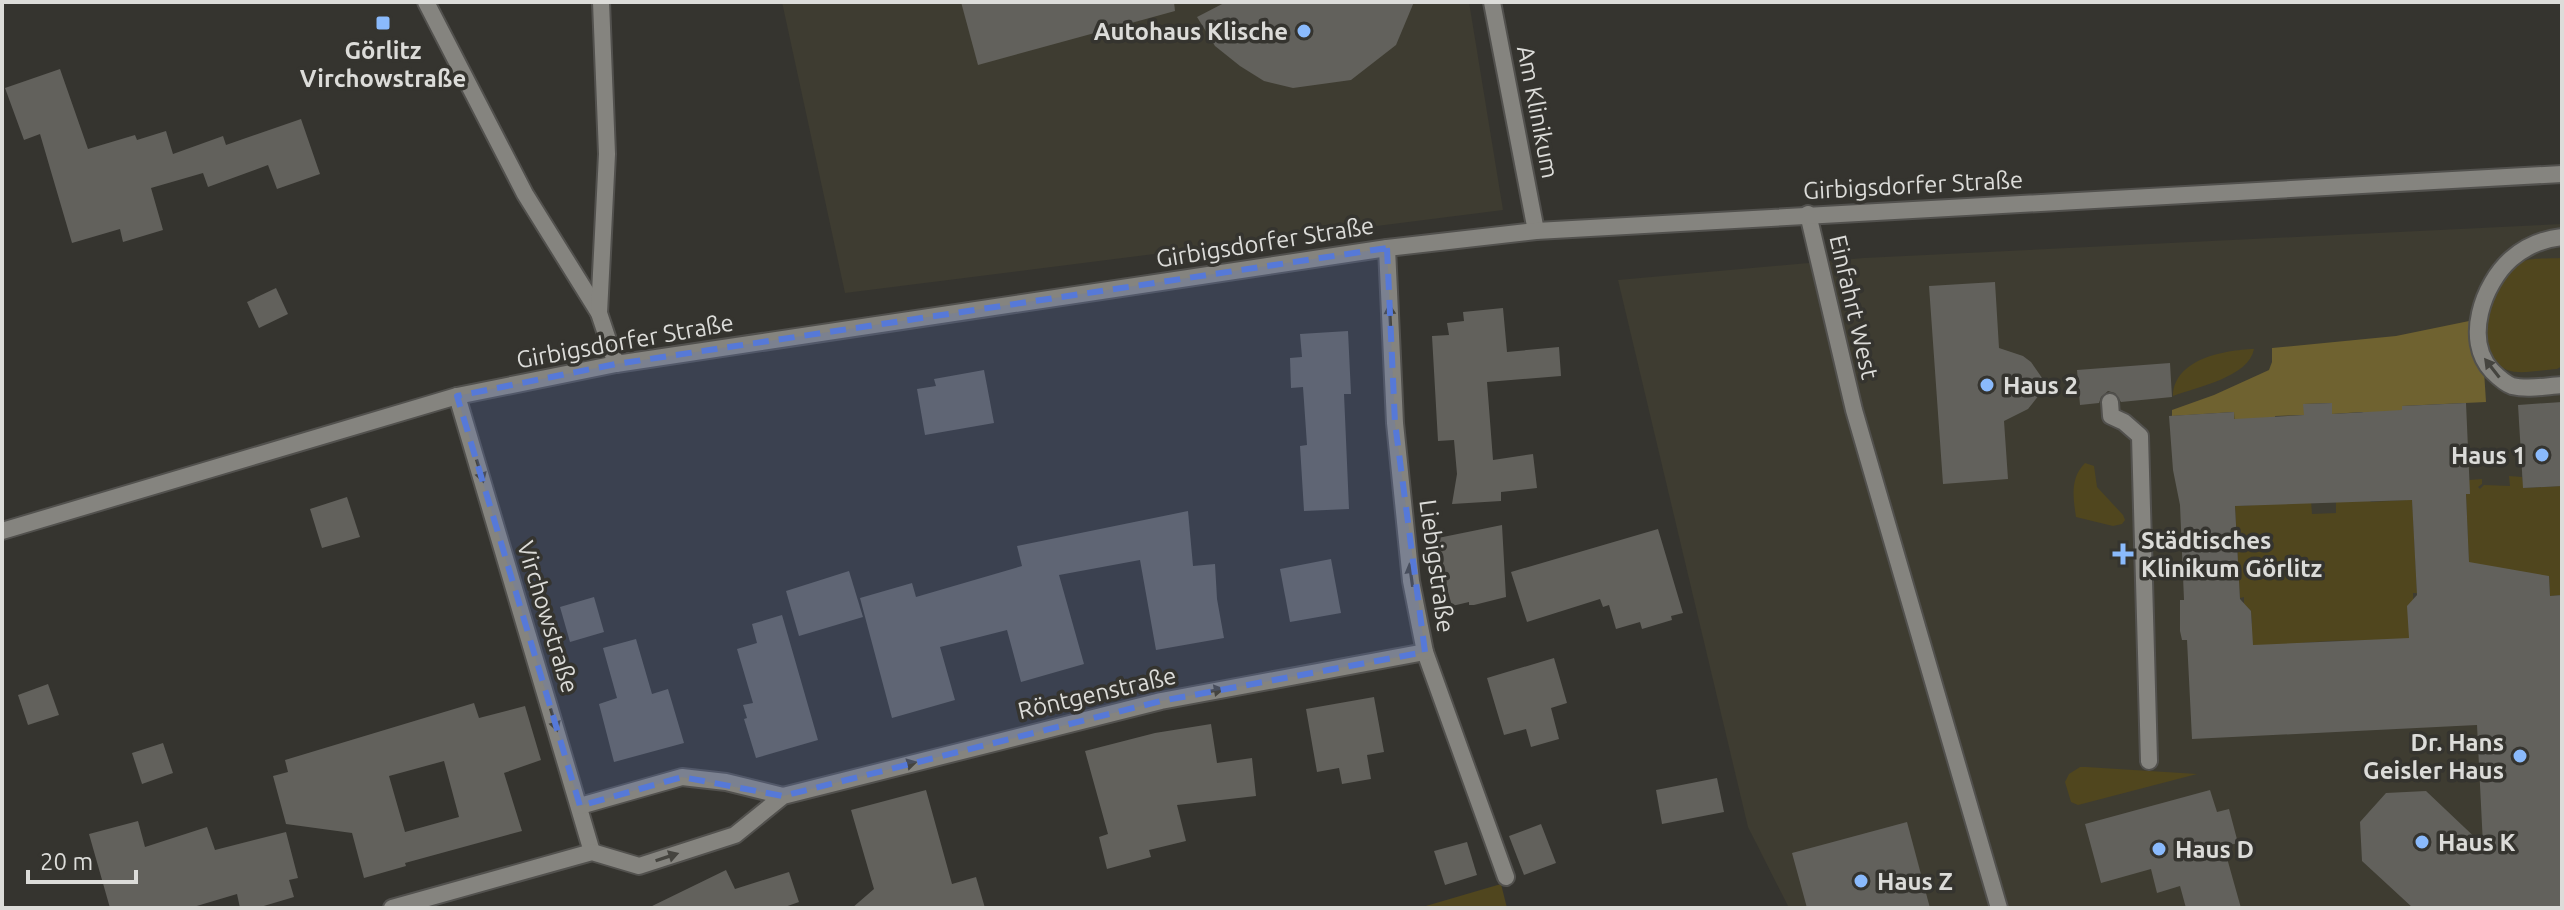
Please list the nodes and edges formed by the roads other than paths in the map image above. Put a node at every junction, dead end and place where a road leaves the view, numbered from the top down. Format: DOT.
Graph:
graph roads {
  1 [pos="426,2"];
  2 [pos="601,2"];
  3 [pos="1492,2"];
  4 [pos="2562,174"];
  5 [pos="1808,214"];
  6 [pos="1536,231"];
  7 [pos="2562,237"];
  8 [pos="1387,248"];
  9 [pos="599,313"];
  10 [pos="616,364"];
  11 [pos="2562,385"];
  12 [pos="457,396"];
  13 [pos="2110,402"];
  14 [pos="2,531"];
  15 [pos="1425,652"];
  16 [pos="2149,761"];
  17 [pos="783,796"];
  18 [pos="580,806"];
  19 [pos="592,852"];
  20 [pos="1506,877"];
  21 [pos="392,908"];
  22 [pos="1999,908"];
  1 -- 9 [label="street"];
  2 -- 9 [label="street"];
  3 -- 6 [label="street, Am Klinikum"];
  4 -- 5 [label="street, Girbigsdorfer Straße"];
  5 -- 6 [label="street, Girbigsdorfer Straße"];
  5 -- 22 [label="street, Einfahrt West"];
  6 -- 8 [label="street, Girbigsdorfer Straße"];
  11 -- 7 [label="street, one-way"];
  8 -- 10 [label="street, Girbigsdorfer Straße"];
  15 -- 8 [label="street, Liebigstraße, one-way"];
  9 -- 10 [label="street"];
  10 -- 12 [label="street, Girbigsdorfer Straße"];
  12 -- 14 [label="street, Girbigsdorfer Straße"];
  12 -- 18 [label="street, Virchowstraße, one-way"];
  13 -- 16 [label="street"];
  17 -- 15 [label="street, Röntgenstraße, one-way"];
  15 -- 20 [label="street, Liebigstraße"];
  17 -- 18 [label="street, Röntgenstraße"];
  19 -- 17 [label="street, Röntgenstraße, one-way"];
  18 -- 19 [label="street, Virchowstraße"];
  19 -- 21 [label="street"];
}
